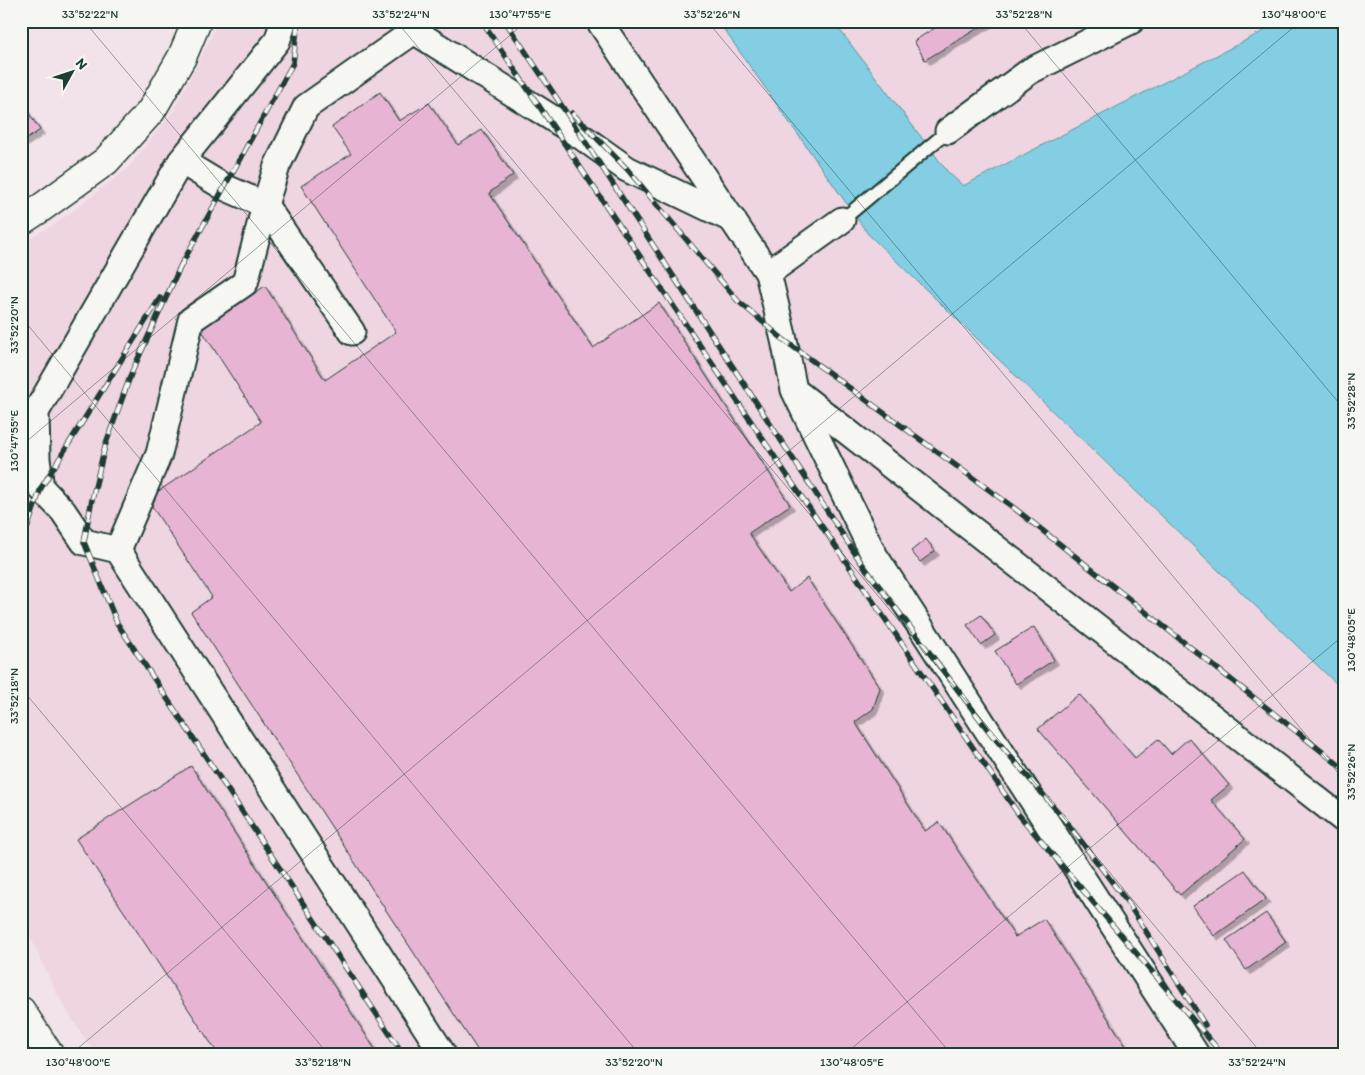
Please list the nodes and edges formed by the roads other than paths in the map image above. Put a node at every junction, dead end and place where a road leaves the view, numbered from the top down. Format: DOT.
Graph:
graph roads {
  1 [pos="197,21"];
  2 [pos="284,21"];
  3 [pos="599,21"];
  4 [pos="1131,21"];
  5 [pos="948,131"];
  6 [pos="180,161"];
  7 [pos="265,205"];
  8 [pos="733,220"];
  9 [pos="842,220"];
  10 [pos="21,221"];
  11 [pos="768,273"];
  12 [pos="352,332"];
  13 [pos="794,390"];
  14 [pos="118,550"];
  15 [pos="1344,820"];
  16 [pos="21,1011"];
  17 [pos="49,1054"];
  18 [pos="443,1054"];
  19 [pos="1196,1054"];
  1 -- 10 [label="street"];
  2 -- 6 [label="street"];
  3 -- 8 [label="street"];
  4 -- 5 [label="street"];
  5 -- 9 [label="lane"];
  6 -- 7 [label="street"];
  6 -- 14 [label="street"];
  7 -- 8 [label="street"];
  7 -- 12 [label="street"];
  7 -- 14 [label="street"];
  8 -- 11 [label="street"];
  9 -- 11 [label="street"];
  11 -- 13 [label="street"];
  13 -- 15 [label="street"];
  13 -- 19 [label="street"];
  14 -- 18 [label="street"];
  16 -- 17 [label="street"];
}
